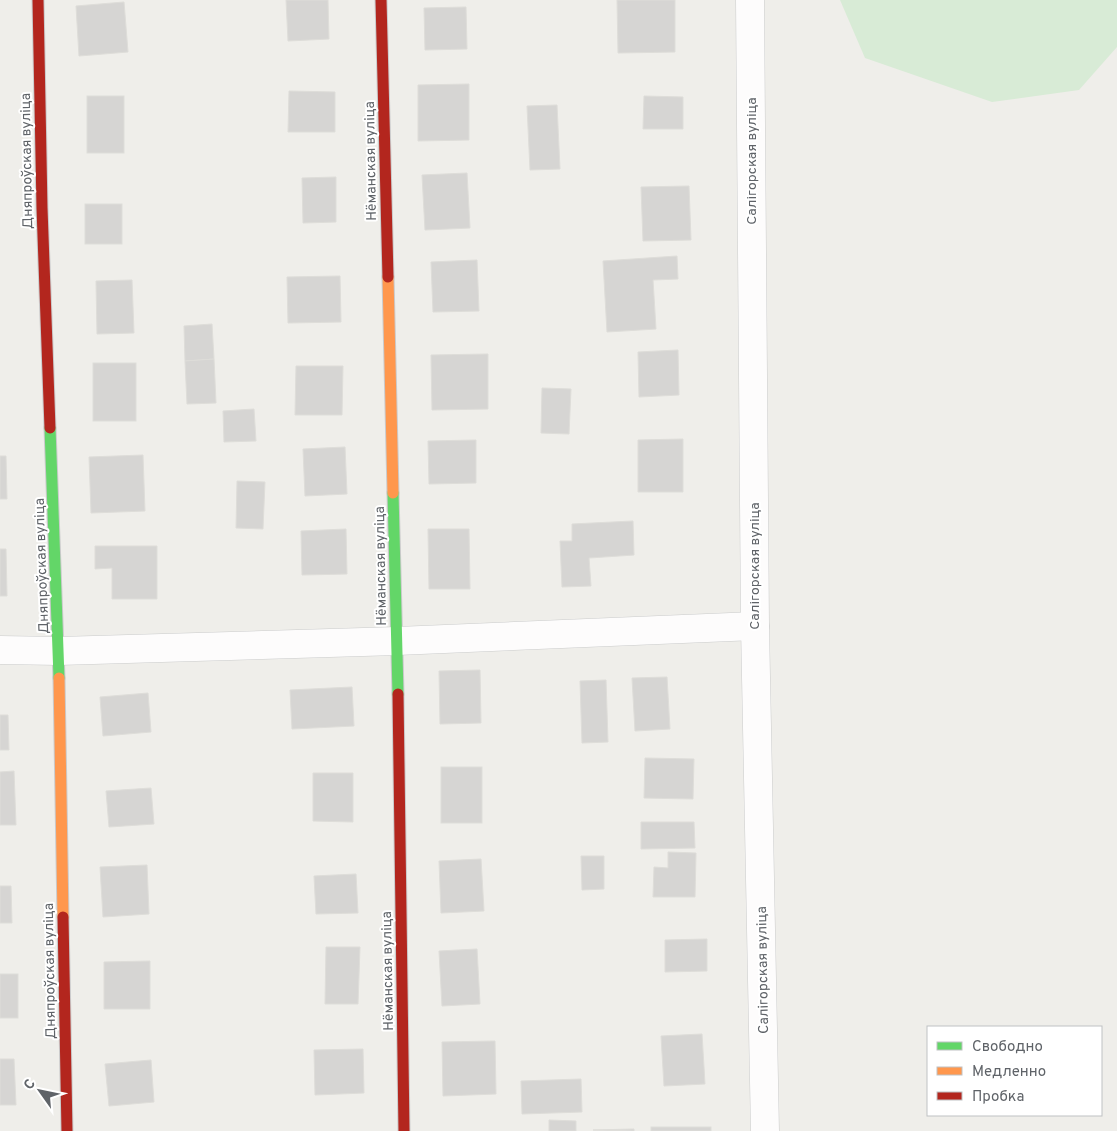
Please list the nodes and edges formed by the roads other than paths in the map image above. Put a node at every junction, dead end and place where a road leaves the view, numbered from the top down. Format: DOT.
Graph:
graph roads {
  1 [pos="38,0"];
  2 [pos="381,0"];
  3 [pos="750,0"];
  4 [pos="755,626"];
  5 [pos="397,640"];
  6 [pos="0,650"];
  7 [pos="59,651"];
  8 [pos="67,1131"];
  9 [pos="404,1131"];
  10 [pos="765,1131"];
  1 -- 7 [label="street, Дняпроўская вуліца"];
  2 -- 5 [label="street, Нёманская вуліца"];
  3 -- 4 [label="street, Салігорская вуліца"];
  4 -- 5 [label="street"];
  4 -- 10 [label="street, Салігорская вуліца"];
  5 -- 7 [label="street"];
  5 -- 9 [label="street, Нёманская вуліца"];
  6 -- 7 [label="street"];
  7 -- 8 [label="street, Дняпроўская вуліца"];
}
